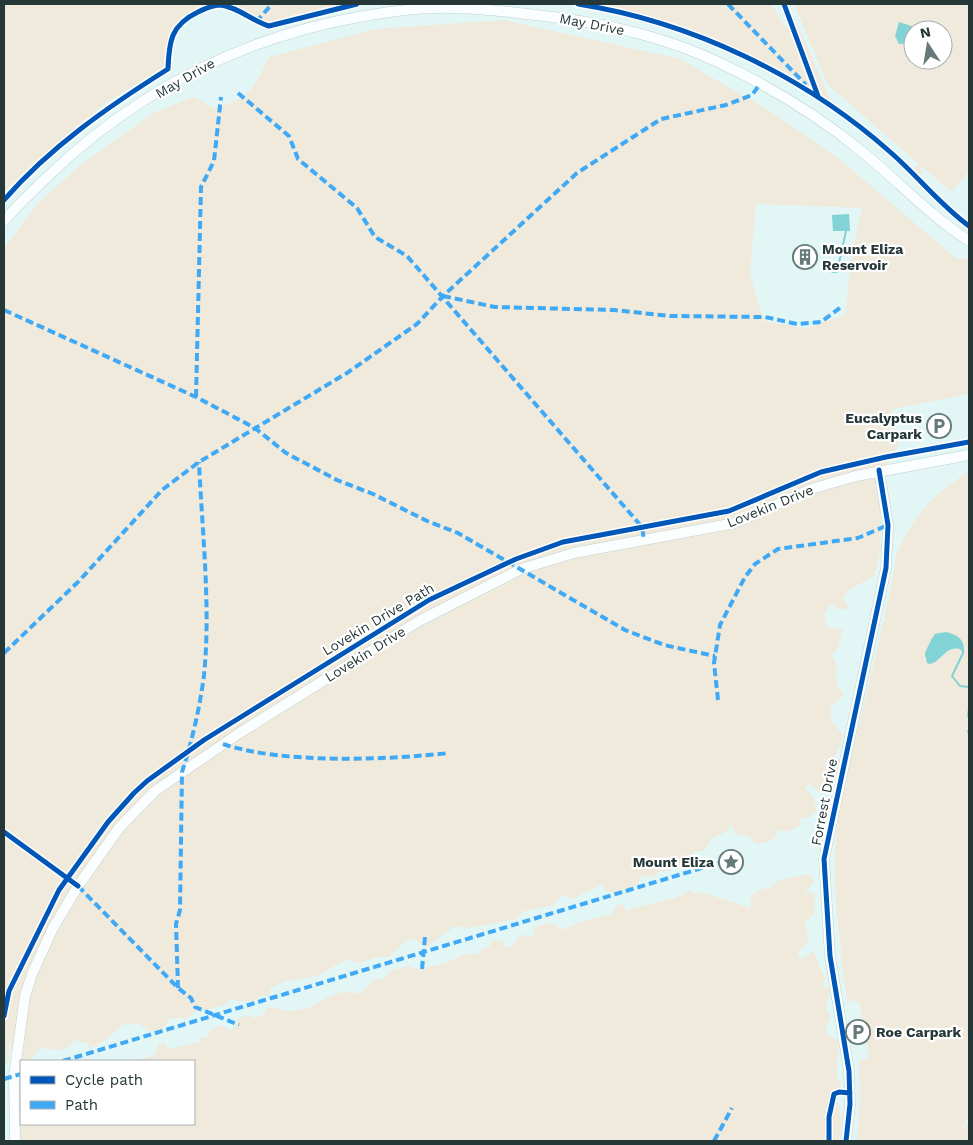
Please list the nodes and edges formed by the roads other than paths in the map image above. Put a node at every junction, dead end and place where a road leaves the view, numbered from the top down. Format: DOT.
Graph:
graph roads {
  1 [pos="4,221"];
  2 [pos="969,241"];
  3 [pos="969,455"];
  4 [pos="879,470"];
  5 [pos="15,1141"];
  6 [pos="846,1141"];
  1 -- 2 [label="street, May Drive"];
  3 -- 4 [label="street, Lovekin Drive"];
  4 -- 5 [label="street, Lovekin Drive"];
  4 -- 6 [label="street, Forrest Drive"];
}
